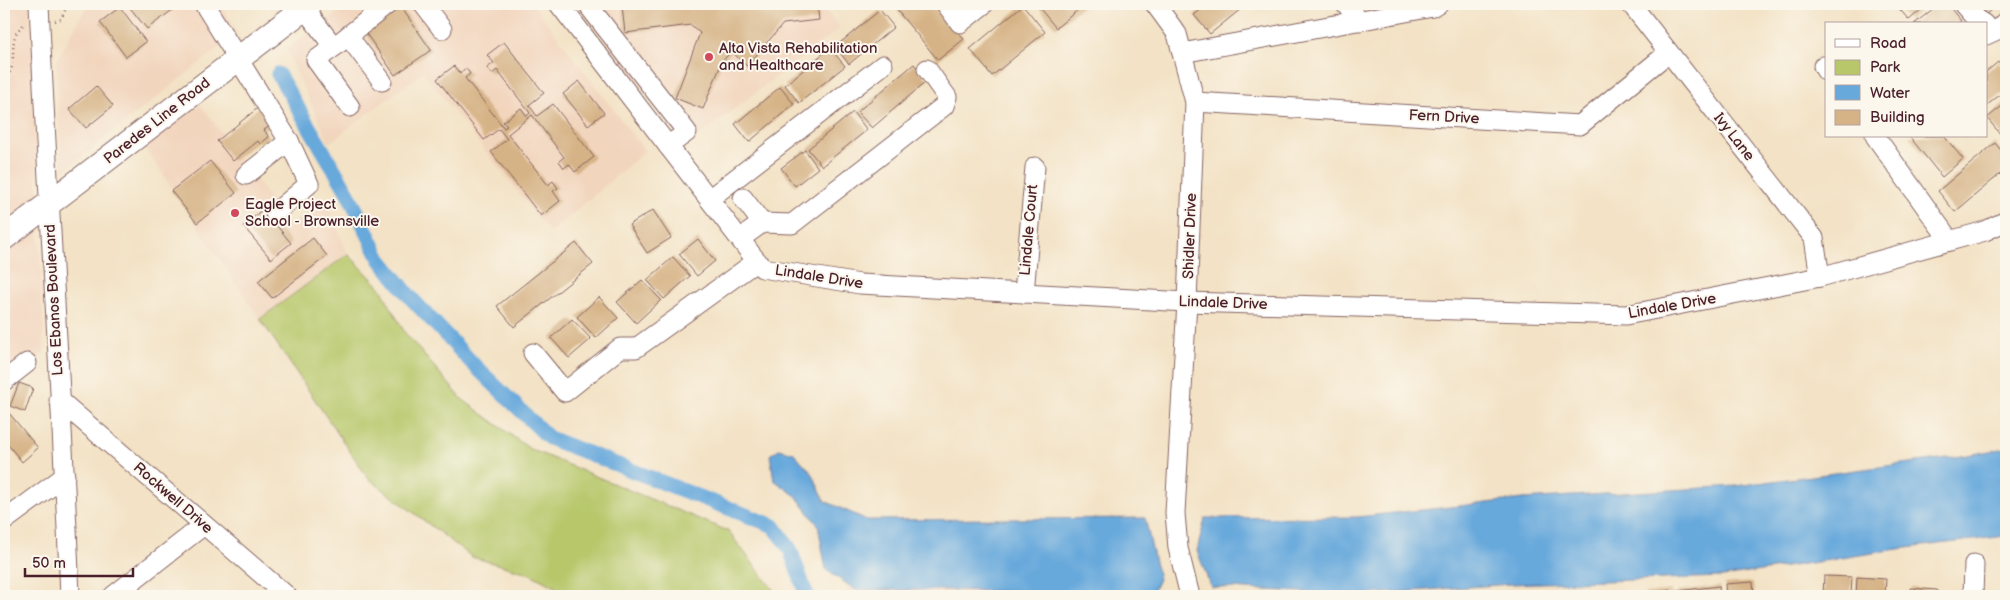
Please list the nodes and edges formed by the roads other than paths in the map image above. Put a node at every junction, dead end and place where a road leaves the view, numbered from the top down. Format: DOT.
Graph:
graph roads {
  1 [pos="39,4"];
  2 [pos="204,4"];
  3 [pos="388,4"];
  4 [pos="423,4"];
  5 [pos="559,4"];
  6 [pos="946,4"];
  7 [pos="984,4"];
  8 [pos="1155,4"];
  9 [pos="1346,4"];
  10 [pos="1438,4"];
  11 [pos="1631,4"];
  12 [pos="1963,4"];
  13 [pos="307,6"];
  14 [pos="594,6"];
  15 [pos="1360,21"];
  16 [pos="573,22"];
  17 [pos="1982,22"];
  18 [pos="442,29"];
  19 [pos="341,42"];
  20 [pos="1182,53"];
  21 [pos="1668,53"];
  22 [pos="238,58"];
  23 [pos="883,65"];
  24 [pos="927,69"];
  25 [pos="382,81"];
  26 [pos="1195,102"];
  27 [pos="350,107"];
  28 [pos="1876,138"];
  29 [pos="289,141"];
  30 [pos="668,146"];
  31 [pos="1035,167"];
  32 [pos="246,175"];
  33 [pos="743,198"];
  34 [pos="710,199"];
  35 [pos="48,205"];
  36 [pos="275,212"];
  37 [pos="2006,221"];
  38 [pos="762,223"];
  39 [pos="4,238"];
  40 [pos="740,239"];
  41 [pos="1950,240"];
  42 [pos="757,261"];
  43 [pos="1820,277"];
  44 [pos="1024,293"];
  45 [pos="1187,302"];
  46 [pos="533,353"];
  47 [pos="28,363"];
  48 [pos="4,381"];
  49 [pos="59,400"];
  50 [pos="65,476"];
  51 [pos="4,521"];
  52 [pos="204,525"];
  53 [pos="1974,564"];
  54 [pos="70,596"];
  55 [pos="113,596"];
  56 [pos="286,596"];
  57 [pos="1190,596"];
  58 [pos="1973,596"];
  1 -- 35 [label="street, Los Ebanos Boulevard"];
  2 -- 22 [label="street"];
  3 -- 19 [label="street"];
  4 -- 18 [label="street"];
  5 -- 16 [label="street, Lindale Drive"];
  6 -- 7 [label="street"];
  8 -- 20 [label="street, Shidler Drive"];
  9 -- 15 [label="street"];
  10 -- 15 [label="street"];
  11 -- 21 [label="street, Ivy Lane"];
  12 -- 17 [label="street"];
  13 -- 19 [label="street"];
  13 -- 22 [label="main road, Paredes Line Road"];
  14 -- 16 [label="street"];
  14 -- 30 [label="street"];
  15 -- 20 [label="street"];
  16 -- 30 [label="street, Lindale Drive"];
  19 -- 25 [label="street"];
  19 -- 27 [label="street"];
  20 -- 26 [label="street, Shidler Drive"];
  21 -- 26 [label="street, Fern Drive"];
  21 -- 43 [label="street, Ivy Lane"];
  22 -- 29 [label="street"];
  22 -- 35 [label="main road, Paredes Line Road"];
  23 -- 34 [label="street"];
  24 -- 38 [label="street"];
  26 -- 45 [label="street, Shidler Drive"];
  28 -- 41 [label="street"];
  29 -- 32 [label="street"];
  29 -- 36 [label="street"];
  30 -- 34 [label="street, Lindale Drive"];
  31 -- 44 [label="street, Lindale Court"];
  33 -- 38 [label="street"];
  34 -- 40 [label="street, Lindale Drive"];
  35 -- 39 [label="main road, Paredes Line Road"];
  35 -- 49 [label="street, Los Ebanos Boulevard"];
  37 -- 41 [label="street, Lindale Drive"];
  38 -- 40 [label="street"];
  40 -- 42 [label="street, Lindale Drive"];
  41 -- 43 [label="street, Lindale Drive"];
  42 -- 44 [label="street, Lindale Drive"];
  42 -- 46 [label="street"];
  43 -- 45 [label="street, Lindale Drive"];
  44 -- 45 [label="street, Lindale Drive"];
  45 -- 57 [label="street, Shidler Drive"];
  47 -- 48 [label="street"];
  49 -- 50 [label="street, Los Ebanos Boulevard"];
  49 -- 52 [label="street, Rockwell Drive"];
  50 -- 51 [label="street"];
  50 -- 54 [label="street, Los Ebanos Boulevard"];
  52 -- 55 [label="street"];
  52 -- 56 [label="street, Rockwell Drive"];
  53 -- 58 [label="street"];
}
